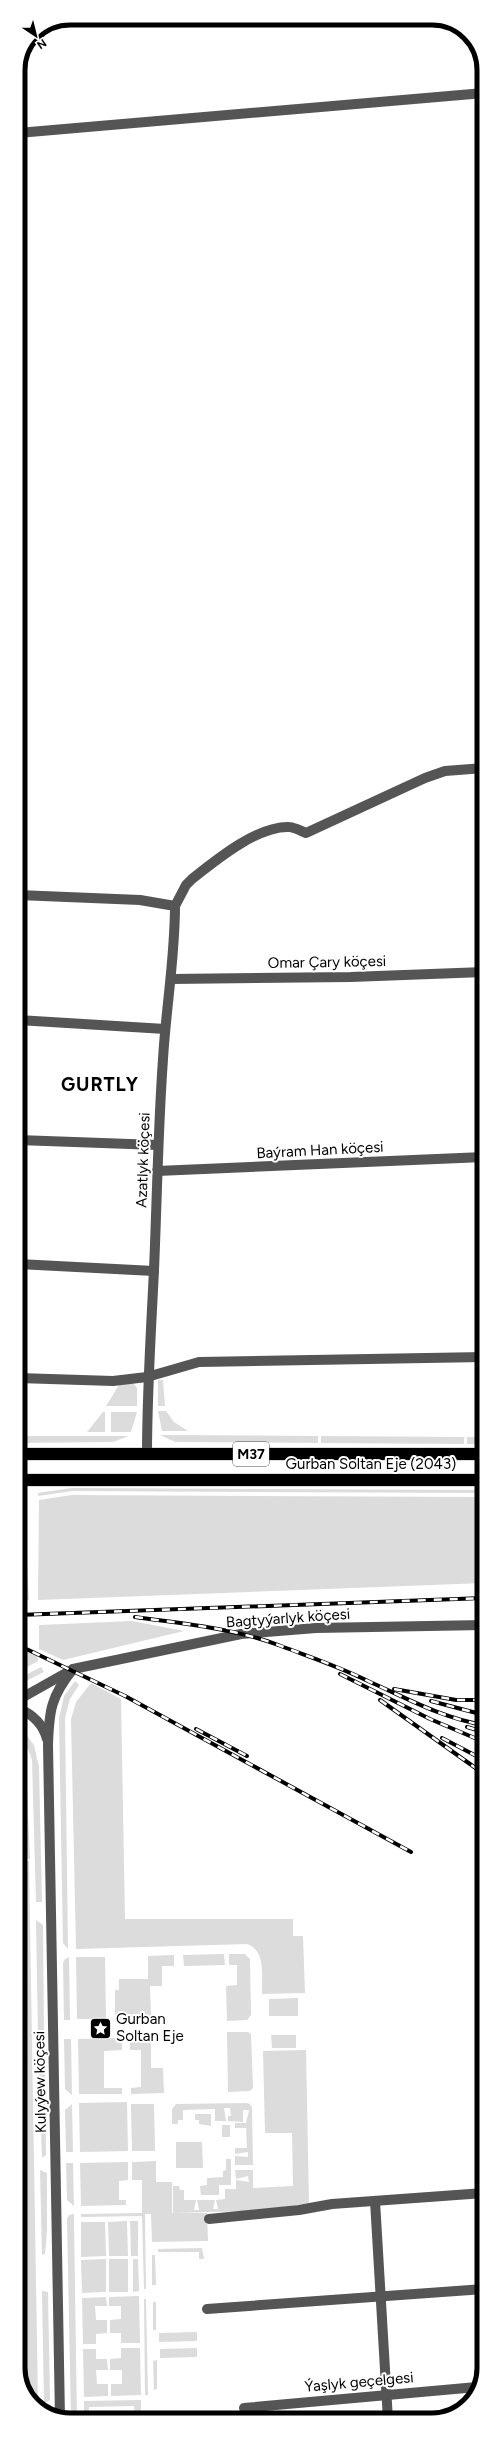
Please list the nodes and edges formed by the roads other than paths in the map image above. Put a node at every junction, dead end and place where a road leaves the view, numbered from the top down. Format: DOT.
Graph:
graph roads {
  1 [pos="477,94"];
  2 [pos="25,133"];
  3 [pos="477,769"];
  4 [pos="25,895"];
  5 [pos="175,906"];
  6 [pos="477,972"];
  7 [pos="171,979"];
  8 [pos="25,1020"];
  9 [pos="165,1029"];
  10 [pos="25,1140"];
  11 [pos="158,1145"];
  12 [pos="477,1157"];
  13 [pos="157,1171"];
  14 [pos="25,1264"];
  15 [pos="154,1271"];
  16 [pos="477,1357"];
  17 [pos="147,1377"];
  18 [pos="25,1378"];
  19 [pos="25,1454"];
  20 [pos="147,1454"];
  21 [pos="477,1454"];
  22 [pos="25,1480"];
  23 [pos="477,1480"];
  24 [pos="477,1625"];
  25 [pos="74,1670"];
  26 [pos="25,1696"];
  27 [pos="25,1711"];
  28 [pos="48,1745"];
  29 [pos="477,2194"];
  30 [pos="375,2201"];
  31 [pos="209,2218"];
  32 [pos="477,2289"];
  33 [pos="380,2296"];
  34 [pos="207,2309"];
  35 [pos="472,2387"];
  36 [pos="385,2394"];
  37 [pos="244,2408"];
  38 [pos="60,2412"];
  39 [pos="387,2413"];
  1 -- 2 [label="street"];
  3 -- 5 [label="street"];
  4 -- 5 [label="street"];
  5 -- 7 [label="street, Azatlyk köçesi"];
  6 -- 7 [label="street, Omar Çary köçesi"];
  7 -- 9 [label="street, Azatlyk köçesi"];
  8 -- 9 [label="street"];
  9 -- 11 [label="street, Azatlyk köçesi"];
  10 -- 11 [label="street"];
  11 -- 13 [label="street, Azatlyk köçesi"];
  12 -- 13 [label="street, Baýram Han köçesi"];
  13 -- 15 [label="street, Azatlyk köçesi"];
  14 -- 15 [label="street"];
  15 -- 17 [label="street, Azatlyk köçesi"];
  16 -- 17 [label="street"];
  17 -- 18 [label="street"];
  17 -- 20 [label="street, Azatlyk köçesi"];
  19 -- 20 [label="highway, Gurban Soltan Eje (2043) / M37"];
  20 -- 21 [label="highway, Gurban Soltan Eje (2043) / M37"];
  22 -- 23 [label="highway, Gurban Soltan Eje (2043) / M37"];
  24 -- 25 [label="street, Bagtyýarlyk köçesi"];
  25 -- 26 [label="street, Bagtyýarlyk köçesi"];
  25 -- 28 [label="street"];
  27 -- 28 [label="street"];
  28 -- 38 [label="street, Kulyýew köçesi"];
  29 -- 30 [label="street"];
  30 -- 31 [label="street"];
  30 -- 33 [label="street"];
  32 -- 33 [label="street"];
  33 -- 34 [label="street"];
  33 -- 36 [label="street"];
  35 -- 36 [label="street, Ýaşlyk geçelgesi"];
  36 -- 37 [label="street, Ýaşlyk geçelgesi"];
  36 -- 39 [label="street"];
}
